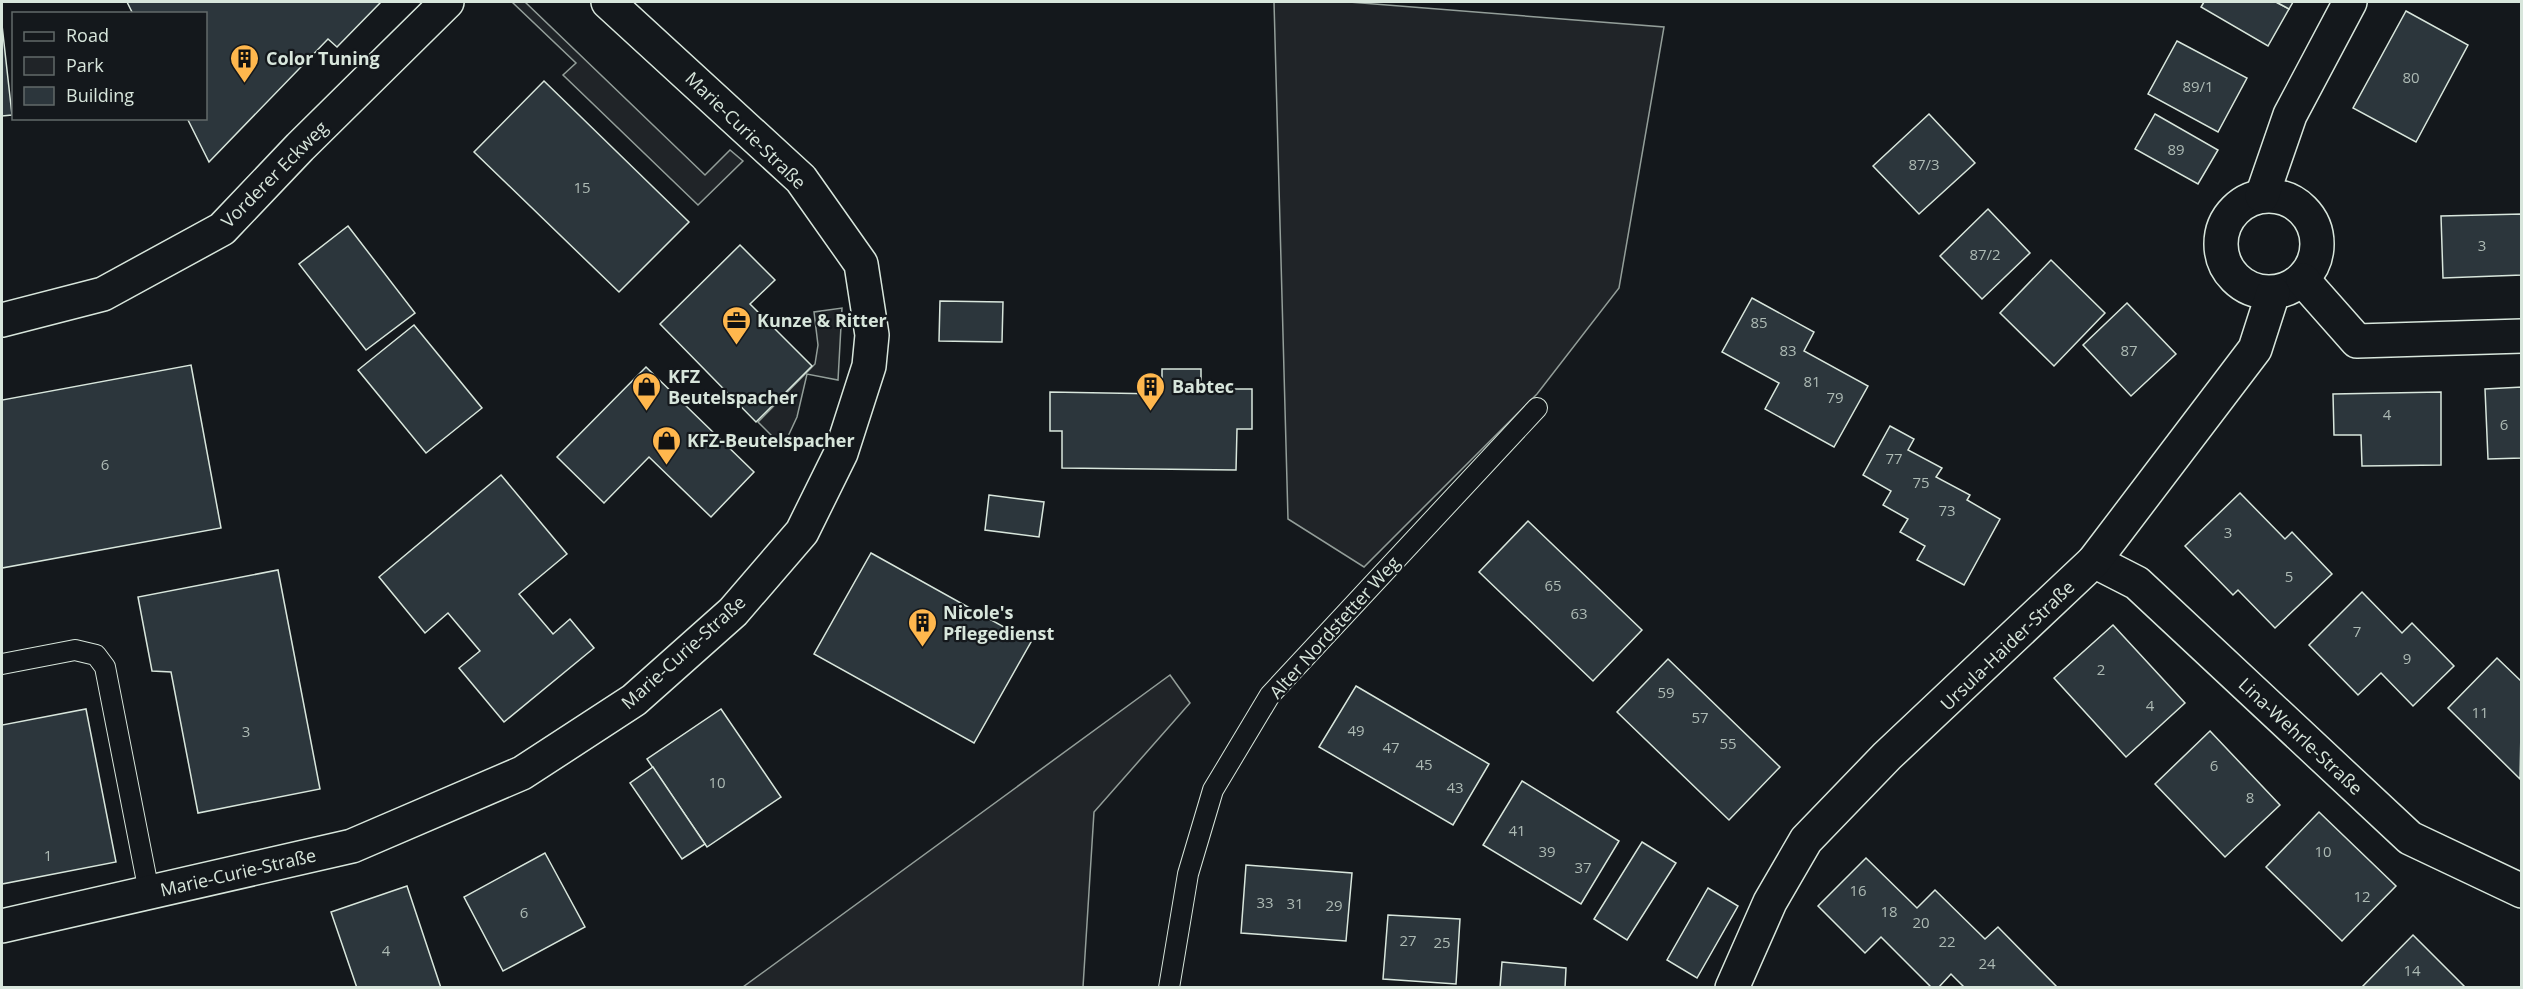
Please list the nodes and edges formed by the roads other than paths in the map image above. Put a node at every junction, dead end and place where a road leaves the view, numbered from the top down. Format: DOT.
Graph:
graph roads {
  1 [pos="447,2"];
  2 [pos="608,2"];
  3 [pos="2350,2"];
  4 [pos="2262,196"];
  5 [pos="2303,280"];
  6 [pos="2273,293"];
  7 [pos="2,320"];
  8 [pos="2522,336"];
  9 [pos="1537,408"];
  10 [pos="2094,561"];
  11 [pos="2,663"];
  12 [pos="2522,891"];
  13 [pos="148,892"];
  14 [pos="2,926"];
  15 [pos="1169,987"];
  16 [pos="1732,987"];
  1 -- 7 [label="street, Vorderer Eckweg"];
  2 -- 13 [label="street, Marie-Curie-Straße"];
  3 -- 4 [label="street"];
  4 -- 5 [label="street"];
  4 -- 6 [label="street"];
  5 -- 6 [label="street"];
  5 -- 8 [label="street"];
  6 -- 10 [label="street, Ursula-Haider-Straße"];
  9 -- 15 [label="lane, Alter Nordstetter Weg"];
  10 -- 12 [label="street, Lina-Wehrle-Straße"];
  10 -- 16 [label="street, Ursula-Haider-Straße"];
  11 -- 13 [label="lane"];
  13 -- 14 [label="street, Marie-Curie-Straße"];
}
